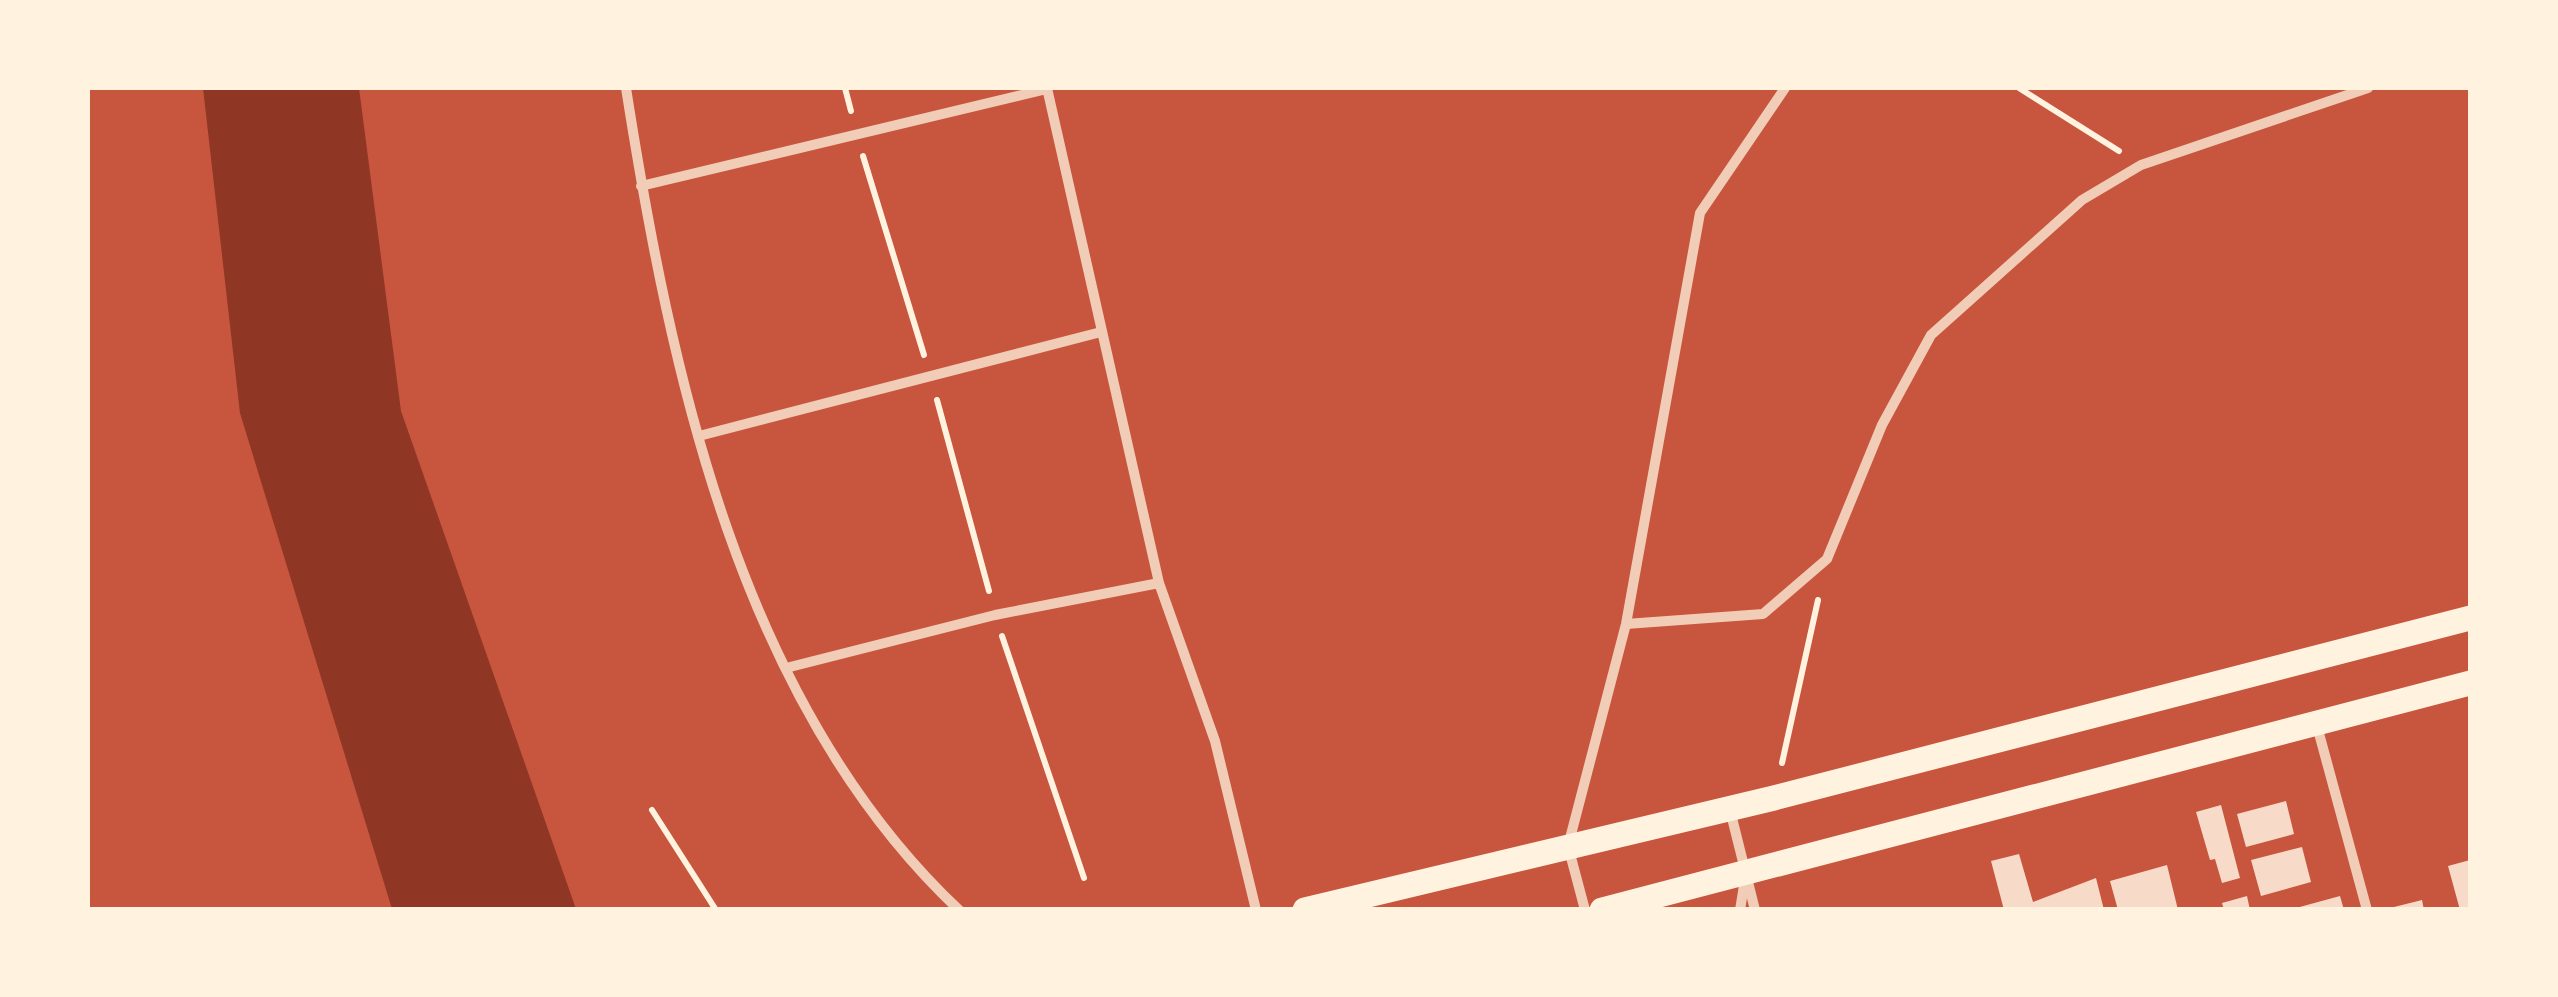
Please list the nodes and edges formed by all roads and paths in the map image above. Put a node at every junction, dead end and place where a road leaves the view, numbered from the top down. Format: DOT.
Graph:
graph roads {
  1 [pos="626,88"];
  2 [pos="845,88"];
  3 [pos="1047,88"];
  4 [pos="1786,88"];
  5 [pos="2019,88"];
  6 [pos="2368,88"];
  7 [pos="857,136"];
  8 [pos="2141,165"];
  9 [pos="642,186"];
  10 [pos="1101,332"];
  11 [pos="931,376"];
  12 [pos="699,436"];
  13 [pos="1826,559"];
  14 [pos="1159,583"];
  15 [pos="995,615"];
  16 [pos="2470,618"];
  17 [pos="1626,624"];
  18 [pos="786,668"];
  19 [pos="2470,683"];
  20 [pos="2317,726"];
  21 [pos="1774,798"];
  22 [pos="1730,808"];
  23 [pos="652,810"];
  24 [pos="1568,846"];
  25 [pos="1746,873"];
  26 [pos="1084,878"];
  27 [pos="716,910"];
  28 [pos="959,910"];
  29 [pos="1256,910"];
  30 [pos="1306,910"];
  31 [pos="1585,910"];
  32 [pos="1602,910"];
  33 [pos="1740,910"];
  34 [pos="1755,910"];
  35 [pos="2367,910"];
  1 -- 9 [label="street"];
  2 -- 7 [label="path"];
  3 -- 7 [label="street"];
  3 -- 10 [label="street"];
  4 -- 17 [label="street"];
  5 -- 8 [label="path"];
  6 -- 8 [label="street"];
  7 -- 9 [label="street"];
  7 -- 11 [label="path"];
  8 -- 13 [label="street"];
  9 -- 12 [label="street"];
  10 -- 11 [label="street"];
  10 -- 14 [label="street"];
  11 -- 12 [label="street"];
  11 -- 15 [label="path"];
  12 -- 18 [label="street"];
  13 -- 17 [label="street"];
  13 -- 21 [label="path"];
  14 -- 15 [label="street"];
  14 -- 29 [label="street"];
  15 -- 18 [label="street"];
  15 -- 26 [label="path"];
  16 -- 21 [label="main road"];
  17 -- 24 [label="street"];
  18 -- 28 [label="street"];
  19 -- 20 [label="main road"];
  20 -- 25 [label="main road"];
  20 -- 35 [label="street"];
  21 -- 22 [label="main road"];
  22 -- 24 [label="main road"];
  22 -- 25 [label="street"];
  23 -- 27 [label="path"];
  24 -- 30 [label="main road"];
  24 -- 31 [label="street"];
  25 -- 32 [label="main road"];
  25 -- 33 [label="street"];
  25 -- 34 [label="street"];
}
